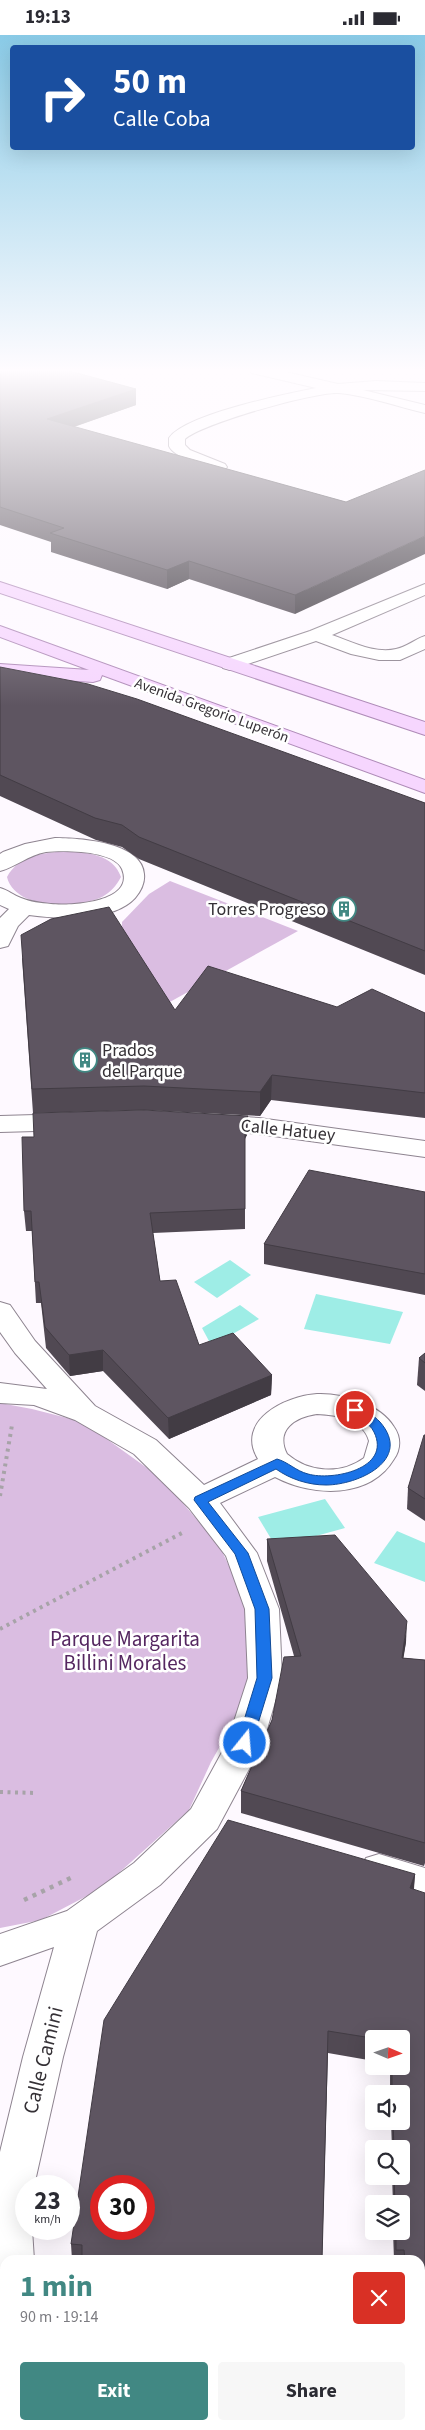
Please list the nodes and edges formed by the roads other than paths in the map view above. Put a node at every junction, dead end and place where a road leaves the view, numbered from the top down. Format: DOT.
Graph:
graph roads {
  1 [pos="0,587"];
  2 [pos="425,589"];
  3 [pos="0,599"];
  4 [pos="46,602"];
  5 [pos="0,631"];
  6 [pos="316,635"];
  7 [pos="425,642"];
  8 [pos="230,664"];
  9 [pos="0,670"];
  10 [pos="124,678"];
  11 [pos="425,729"];
  12 [pos="425,787"];
  13 [pos="0,864"];
  14 [pos="0,895"];
  15 [pos="23,908"];
  16 [pos="0,941"];
  17 [pos="96,1121"];
  18 [pos="183,1122"];
  19 [pos="0,1124"];
  20 [pos="425,1149"];
  21 [pos="0,1311"];
  22 [pos="0,1393"];
  23 [pos="86,1413"];
  24 [pos="277,1463"];
  25 [pos="195,1515"];
  26 [pos="204,1819"];
  27 [pos="240,1829"];
  28 [pos="350,1860"];
  29 [pos="425,1883"];
  30 [pos="80,1922"];
  31 [pos="0,1950"];
  32 [pos="5,2189"];
  33 [pos="12,2255"];
  1 -- 4 [label="main road"];
  2 -- 6 [label="street"];
  3 -- 4 [label="main road"];
  4 -- 8 [label="main road"];
  5 -- 10 [label="main road, Avenida Gregorio Luperón"];
  6 -- 7 [label="street"];
  6 -- 8 [label="street"];
  8 -- 11 [label="main road"];
  9 -- 10 [label="main road"];
  10 -- 12 [label="main road, Avenida Gregorio Luperón"];
  13 -- 15 [label="street"];
  14 -- 15 [label="street"];
  15 -- 16 [label="street"];
  17 -- 19 [label="street"];
  18 -- 20 [label="street, Calle Hatuey"];
  21 -- 23 [label="street"];
  22 -- 23 [label="street"];
  23 -- 25 [label="street"];
  24 -- 25 [label="street"];
  25 -- 26 [label="street"];
  26 -- 27 [label="street"];
  26 -- 30 [label="street"];
  28 -- 29 [label="street"];
  30 -- 31 [label="street"];
  30 -- 32 [label="street, Calle Camini"];
  32 -- 33 [label="street, Calle Camini"];
}
